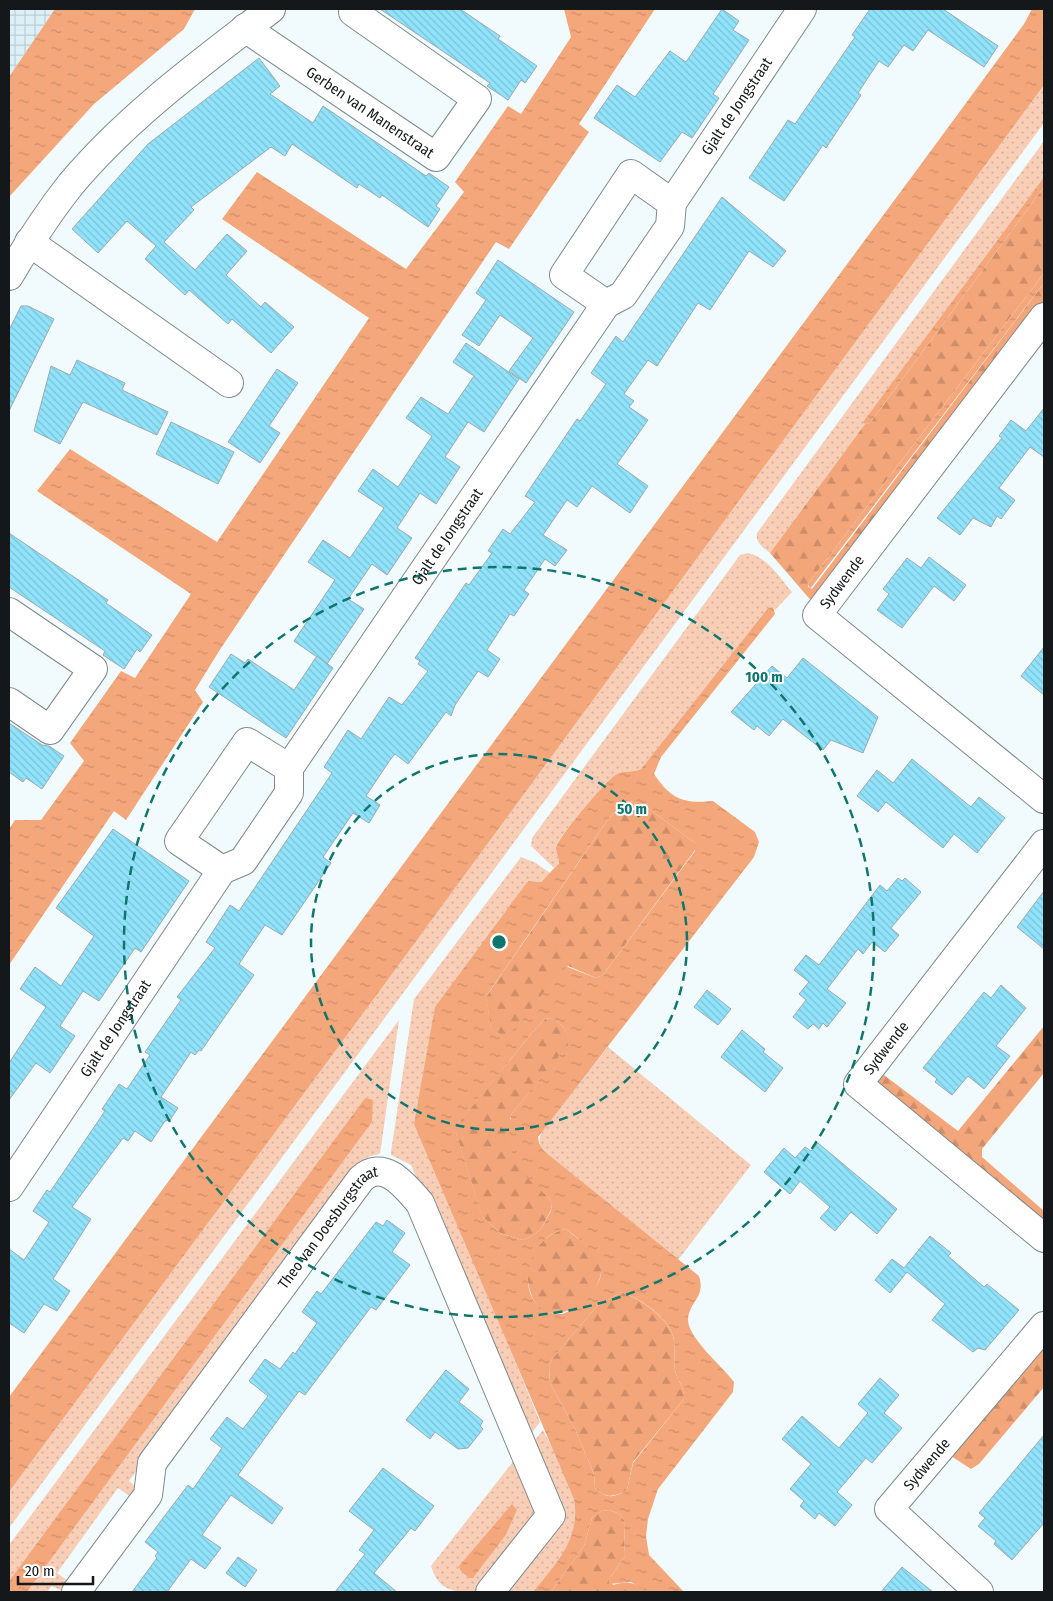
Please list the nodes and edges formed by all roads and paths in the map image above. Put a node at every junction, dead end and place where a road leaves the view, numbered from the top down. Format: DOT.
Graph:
graph roads {
  1 [pos="271,9"];
  2 [pos="802,9"];
  3 [pos="352,10"];
  4 [pos="246,28"];
  5 [pos="672,203"];
  6 [pos="29,242"];
  7 [pos="9,276"];
  8 [pos="606,304"];
  9 [pos="1044,317"];
  10 [pos="229,382"];
  11 [pos="9,612"];
  12 [pos="9,702"];
  13 [pos="289,768"];
  14 [pos="1044,799"];
  15 [pos="1044,844"];
  16 [pos="222,870"];
  17 [pos="9,1187"];
  18 [pos="1044,1238"];
  19 [pos="1044,1326"];
  20 [pos="76,1592"];
  21 [pos="490,1592"];
  22 [pos="980,1592"];
  1 -- 4 [label="street"];
  2 -- 5 [label="street, Gjalt de Jongstraat"];
  3 -- 4 [label="street, Gerben van Manenstraat"];
  4 -- 6 [label="street"];
  5 -- 8 [label="street, Gjalt de Jongstraat"];
  5 -- 8 [label="street"];
  6 -- 7 [label="street"];
  6 -- 10 [label="street"];
  8 -- 13 [label="street, Gjalt de Jongstraat"];
  9 -- 14 [label="street, Sydwende"];
  11 -- 12 [label="street"];
  13 -- 16 [label="street"];
  13 -- 16 [label="street"];
  15 -- 18 [label="street, Sydwende"];
  16 -- 17 [label="street, Gjalt de Jongstraat"];
  19 -- 22 [label="street, Sydwende"];
  20 -- 21 [label="street, Theo van Doesburgstraat"];
}
